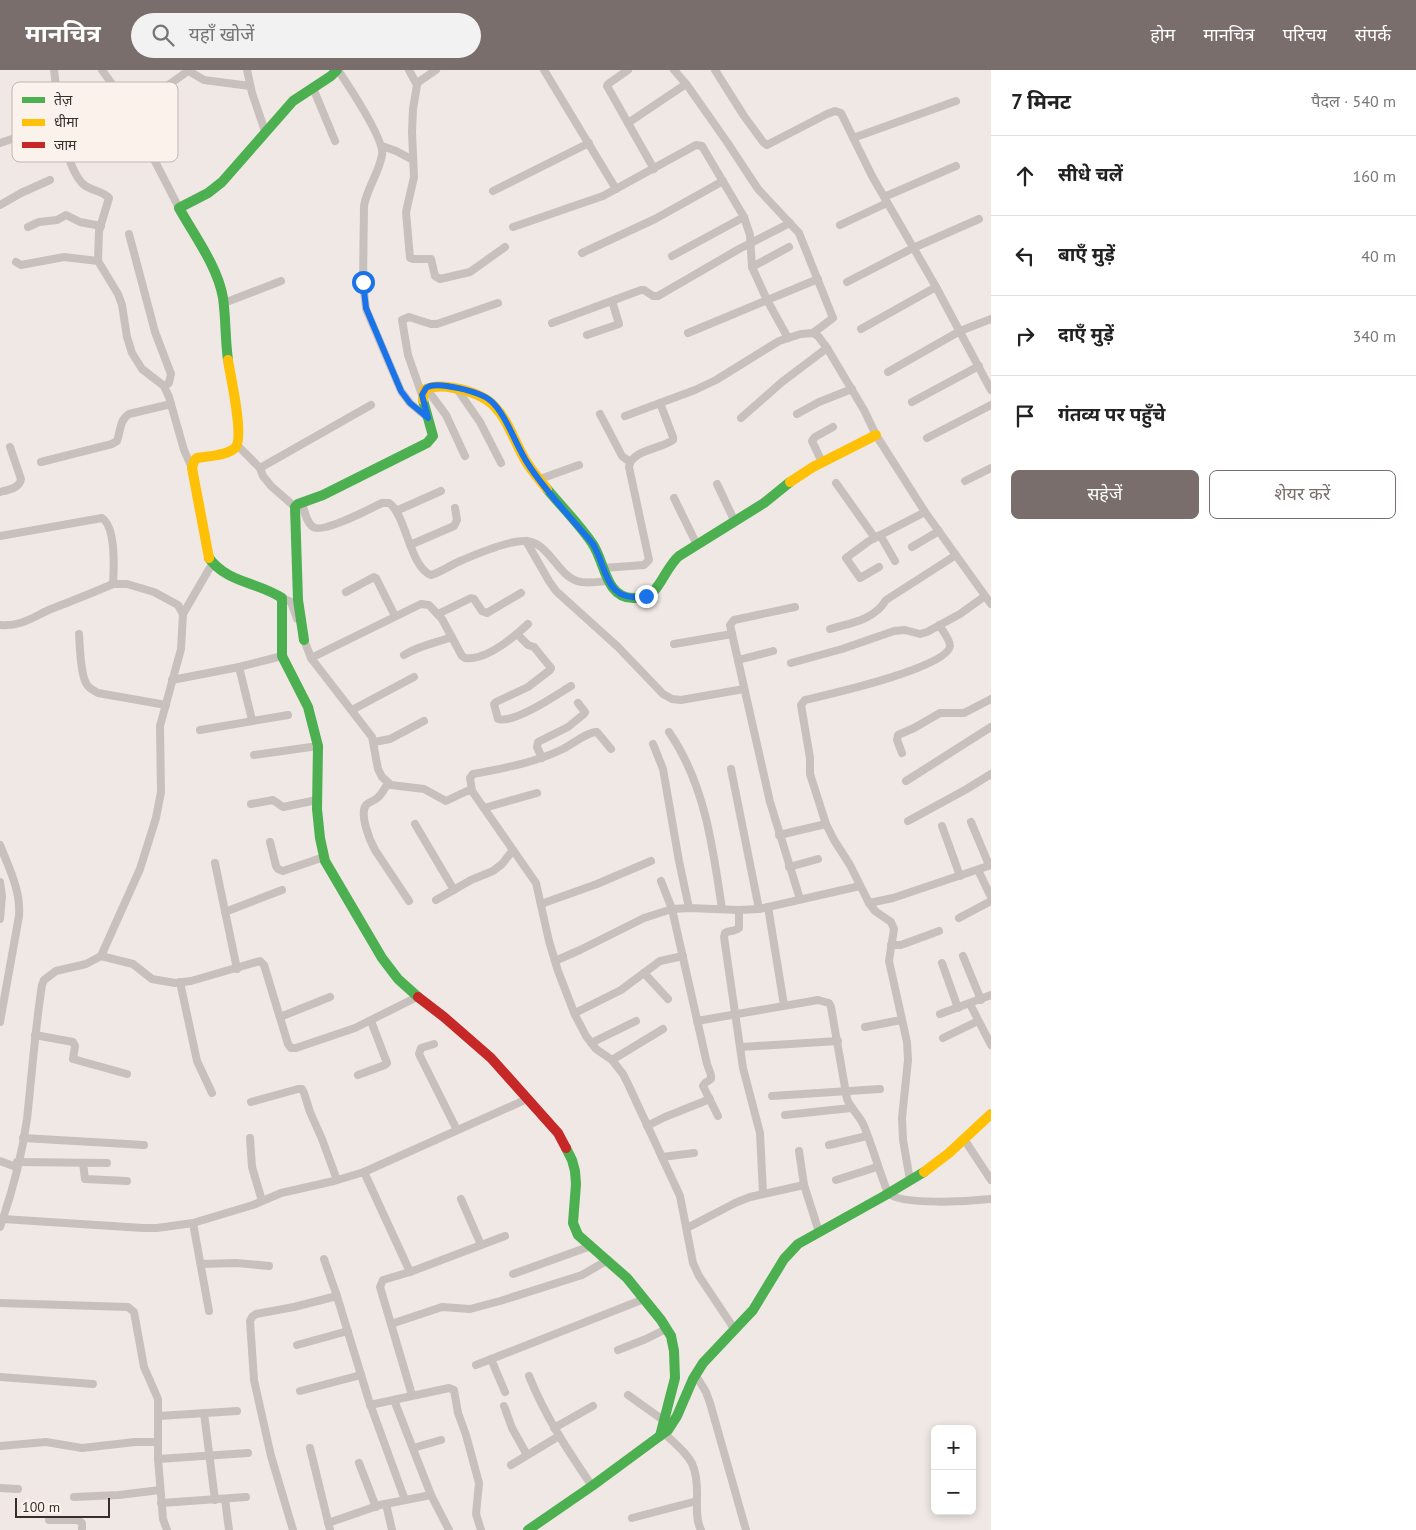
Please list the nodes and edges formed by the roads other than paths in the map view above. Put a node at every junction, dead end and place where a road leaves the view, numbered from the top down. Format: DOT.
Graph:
graph roads {
  1 [pos="102,70"];
  2 [pos="188,70"];
  3 [pos="247,70"];
  4 [pos="338,70"];
  5 [pos="409,70"];
  6 [pos="436,70"];
  7 [pos="628,70"];
  8 [pos="674,70"];
  9 [pos="714,70"];
  10 [pos="547,71"];
  11 [pos="111,82"];
  12 [pos="172,82"];
  13 [pos="417,83"];
  14 [pos="686,84"];
  15 [pos="250,86"];
  16 [pos="313,88"];
  17 [pos="956,101"];
  18 [pos="628,123"];
  19 [pos="265,131"];
  20 [pos="853,138"];
  21 [pos="12,139"];
  22 [pos="335,141"];
  23 [pos="0,143"];
  24 [pos="589,143"];
  25 [pos="382,146"];
  26 [pos="413,160"];
  27 [pos="72,162"];
  28 [pos="156,162"];
  29 [pos="956,166"];
  30 [pos="654,169"];
  31 [pos="50,180"];
  32 [pos="723,181"];
  33 [pos="616,189"];
  34 [pos="493,192"];
  35 [pos="886,200"];
  36 [pos="0,205"];
  37 [pos="179,208"];
  38 [pos="744,217"];
  39 [pos="979,219"];
  40 [pos="790,223"];
  41 [pos="840,225"];
  42 [pos="101,226"];
  43 [pos="28,227"];
  44 [pos="513,227"];
  45 [pos="129,234"];
  46 [pos="749,245"];
  47 [pos="505,247"];
  48 [pos="789,247"];
  49 [pos="913,248"];
  50 [pos="582,253"];
  51 [pos="672,256"];
  52 [pos="98,261"];
  53 [pos="16,262"];
  54 [pos="752,267"];
  55 [pos="818,279"];
  56 [pos="281,281"];
  57 [pos="847,282"];
  58 [pos="936,288"];
  59 [pos="767,300"];
  60 [pos="612,301"];
  61 [pos="224,302"];
  62 [pos="498,303"];
  63 [pos="991,319"];
  64 [pos="552,323"];
  65 [pos="861,329"];
  66 [pos="960,331"];
  67 [pos="688,333"];
  68 [pos="813,333"];
  69 [pos="587,335"];
  70 [pos="788,338"];
  71 [pos="827,348"];
  72 [pos="978,366"];
  73 [pos="888,372"];
  74 [pos="164,386"];
  75 [pos="457,389"];
  76 [pos="852,389"];
  77 [pos="991,390"];
  78 [pos="424,392"];
  79 [pos="912,402"];
  80 [pos="660,403"];
  81 [pos="171,404"];
  82 [pos="991,404"];
  83 [pos="371,405"];
  84 [pos="600,414"];
  85 [pos="797,414"];
  86 [pos="625,416"];
  87 [pos="428,418"];
  88 [pos="741,418"];
  89 [pos="833,427"];
  90 [pos="876,435"];
  91 [pos="927,438"];
  92 [pos="238,446"];
  93 [pos="10,447"];
  94 [pos="466,456"];
  95 [pos="40,462"];
  96 [pos="630,462"];
  97 [pos="822,462"];
  98 [pos="501,463"];
  99 [pos="579,465"];
  100 [pos="192,468"];
  101 [pos="260,468"];
  102 [pos="991,468"];
  103 [pos="540,479"];
  104 [pos="966,481"];
  105 [pos="836,483"];
  106 [pos="717,484"];
  107 [pos="0,491"];
  108 [pos="441,491"];
  109 [pos="674,498"];
  110 [pos="298,505"];
  111 [pos="455,508"];
  112 [pos="396,510"];
  113 [pos="925,512"];
  114 [pos="735,522"];
  115 [pos="939,531"];
  116 [pos="0,536"];
  117 [pos="878,537"];
  118 [pos="526,541"];
  119 [pos="410,545"];
  120 [pos="697,545"];
  121 [pos="912,547"];
  122 [pos="956,555"];
  123 [pos="895,561"];
  124 [pos="212,564"];
  125 [pos="879,567"];
  126 [pos="603,568"];
  127 [pos="607,581"];
  128 [pos="113,584"];
  129 [pos="346,592"];
  130 [pos="521,593"];
  131 [pos="985,596"];
  132 [pos="282,598"];
  133 [pos="991,604"];
  134 [pos="795,608"];
  135 [pos="182,614"];
  136 [pos="438,614"];
  137 [pos="395,616"];
  138 [pos="943,623"];
  139 [pos="528,624"];
  140 [pos="0,625"];
  141 [pos="830,629"];
  142 [pos="79,634"];
  143 [pos="517,634"];
  144 [pos="732,634"];
  145 [pos="452,637"];
  146 [pos="304,640"];
  147 [pos="674,644"];
  148 [pos="773,652"];
  149 [pos="404,655"];
  150 [pos="282,656"];
  151 [pos="310,658"];
  152 [pos="738,660"];
  153 [pos="791,663"];
  154 [pos="239,667"];
  155 [pos="414,677"];
  156 [pos="172,680"];
  157 [pos="571,686"];
  158 [pos="744,689"];
  159 [pos="991,699"];
  160 [pos="578,703"];
  161 [pos="166,705"];
  162 [pos="352,710"];
  163 [pos="288,715"];
  164 [pos="252,720"];
  165 [pos="424,721"];
  166 [pos="991,727"];
  167 [pos="200,730"];
  168 [pos="669,732"];
  169 [pos="374,742"];
  170 [pos="654,744"];
  171 [pos="318,746"];
  172 [pos="611,749"];
  173 [pos="902,753"];
  174 [pos="254,755"];
  175 [pos="542,758"];
  176 [pos="731,769"];
  177 [pos="991,774"];
  178 [pos="906,781"];
  179 [pos="388,783"];
  180 [pos="472,791"];
  181 [pos="537,794"];
  182 [pos="317,800"];
  183 [pos="251,804"];
  184 [pos="484,808"];
  185 [pos="908,821"];
  186 [pos="971,822"];
  187 [pos="415,824"];
  188 [pos="826,824"];
  189 [pos="942,826"];
  190 [pos="779,835"];
  191 [pos="270,842"];
  192 [pos="0,845"];
  193 [pos="513,850"];
  194 [pos="324,857"];
  195 [pos="818,859"];
  196 [pos="651,861"];
  197 [pos="215,863"];
  198 [pos="990,865"];
  199 [pos="789,867"];
  200 [pos="978,870"];
  201 [pos="960,876"];
  202 [pos="661,881"];
  203 [pos="0,882"];
  204 [pos="860,886"];
  205 [pos="282,890"];
  206 [pos="454,890"];
  207 [pos="991,897"];
  208 [pos="436,900"];
  209 [pos="800,900"];
  210 [pos="409,901"];
  211 [pos="991,902"];
  212 [pos="869,903"];
  213 [pos="541,904"];
  214 [pos="768,906"];
  215 [pos="689,908"];
  216 [pos="672,909"];
  217 [pos="722,909"];
  218 [pos="759,909"];
  219 [pos="739,910"];
  220 [pos="225,912"];
  221 [pos="958,918"];
  222 [pos="0,919"];
  223 [pos="939,931"];
  224 [pos="891,945"];
  225 [pos="101,956"];
  226 [pos="683,956"];
  227 [pos="962,956"];
  228 [pos="555,961"];
  229 [pos="942,963"];
  230 [pos="237,969"];
  231 [pos="644,974"];
  232 [pos="180,982"];
  233 [pos="2,983"];
  234 [pos="991,995"];
  235 [pos="330,997"];
  236 [pos="417,997"];
  237 [pos="668,999"];
  238 [pos="981,1000"];
  239 [pos="970,1004"];
  240 [pos="784,1006"];
  241 [pos="958,1008"];
  242 [pos="575,1013"];
  243 [pos="736,1014"];
  244 [pos="940,1014"];
  245 [pos="280,1017"];
  246 [pos="901,1020"];
  247 [pos="371,1021"];
  248 [pos="636,1021"];
  249 [pos="697,1021"];
  250 [pos="978,1021"];
  251 [pos="0,1022"];
  252 [pos="865,1027"];
  253 [pos="663,1028"];
  254 [pos="35,1035"];
  255 [pos="943,1038"];
  256 [pos="838,1041"];
  257 [pos="591,1043"];
  258 [pos="434,1044"];
  259 [pos="991,1046"];
  260 [pos="741,1047"];
  261 [pos="612,1060"];
  262 [pos="127,1074"];
  263 [pos="358,1075"];
  264 [pos="880,1089"];
  265 [pos="847,1091"];
  266 [pos="212,1093"];
  267 [pos="772,1096"];
  268 [pos="528,1099"];
  269 [pos="710,1099"];
  270 [pos="251,1102"];
  271 [pos="851,1108"];
  272 [pos="991,1114"];
  273 [pos="718,1116"];
  274 [pos="785,1116"];
  275 [pos="647,1126"];
  276 [pos="458,1130"];
  277 [pos="867,1136"];
  278 [pos="23,1138"];
  279 [pos="250,1138"];
  280 [pos="964,1140"];
  281 [pos="144,1145"];
  282 [pos="829,1145"];
  283 [pos="799,1151"];
  284 [pos="694,1153"];
  285 [pos="662,1156"];
  286 [pos="0,1161"];
  287 [pos="83,1163"];
  288 [pos="107,1163"];
  289 [pos="17,1165"];
  290 [pos="877,1168"];
  291 [pos="364,1172"];
  292 [pos="337,1180"];
  293 [pos="836,1180"];
  294 [pos="910,1180"];
  295 [pos="991,1180"];
  296 [pos="127,1182"];
  297 [pos="804,1185"];
  298 [pos="763,1193"];
  299 [pos="888,1193"];
  300 [pos="461,1199"];
  301 [pos="991,1199"];
  302 [pos="262,1201"];
  303 [pos="1,1223"];
  304 [pos="193,1223"];
  305 [pos="687,1228"];
  306 [pos="818,1232"];
  307 [pos="505,1236"];
  308 [pos="480,1245"];
  309 [pos="591,1246"];
  310 [pos="324,1259"];
  311 [pos="608,1260"];
  312 [pos="201,1264"];
  313 [pos="269,1266"];
  314 [pos="410,1272"];
  315 [pos="514,1274"];
  316 [pos="337,1296"];
  317 [pos="644,1299"];
  318 [pos="0,1303"];
  319 [pos="209,1311"];
  320 [pos="391,1324"];
  321 [pos="666,1329"];
  322 [pos="735,1330"];
  323 [pos="348,1331"];
  324 [pos="297,1346"];
  325 [pos="618,1350"];
  326 [pos="491,1359"];
  327 [pos="476,1365"];
  328 [pos="695,1374"];
  329 [pos="361,1375"];
  330 [pos="529,1376"];
  331 [pos="0,1377"];
  332 [pos="93,1384"];
  333 [pos="300,1391"];
  334 [pos="505,1392"];
  335 [pos="412,1395"];
  336 [pos="628,1395"];
  337 [pos="394,1400"];
  338 [pos="370,1405"];
  339 [pos="504,1406"];
  340 [pos="593,1406"];
  341 [pos="237,1410"];
  342 [pos="204,1412"];
  343 [pos="159,1416"];
  344 [pos="663,1420"];
  345 [pos="554,1428"];
  346 [pos="662,1435"];
  347 [pos="559,1436"];
  348 [pos="441,1440"];
  349 [pos="158,1442"];
  350 [pos="0,1446"];
  351 [pos="310,1448"];
  352 [pos="413,1448"];
  353 [pos="248,1453"];
  354 [pos="527,1455"];
  355 [pos="209,1456"];
  356 [pos="158,1459"];
  357 [pos="358,1463"];
  358 [pos="511,1465"];
  359 [pos="592,1486"];
  360 [pos="0,1488"];
  361 [pos="18,1488"];
  362 [pos="160,1490"];
  363 [pos="431,1495"];
  364 [pos="74,1497"];
  365 [pos="246,1497"];
  366 [pos="225,1499"];
  367 [pos="215,1500"];
  368 [pos="404,1500"];
  369 [pos="697,1501"];
  370 [pos="161,1502"];
  371 [pos="386,1504"];
  372 [pos="376,1506"];
  373 [pos="632,1518"];
  374 [pos="49,1520"];
  375 [pos="329,1526"];
  376 [pos="82,1530"];
  377 [pos="167,1530"];
  378 [pos="229,1530"];
  379 [pos="293,1530"];
  380 [pos="392,1530"];
  381 [pos="449,1530"];
  382 [pos="481,1530"];
  383 [pos="528,1530"];
  384 [pos="701,1530"];
  385 [pos="746,1530"];
  1 -- 11 [label="street"];
  2 -- 12 [label="street"];
  2 -- 15 [label="street"];
  3 -- 15 [label="street"];
  4 -- 16 [label="street"];
  4 -- 25 [label="street"];
  5 -- 13 [label="street"];
  6 -- 13 [label="street"];
  7 -- 18 [label="street"];
  8 -- 14 [label="street"];
  9 -- 20 [label="street"];
  10 -- 24 [label="street"];
  13 -- 26 [label="street"];
  14 -- 18 [label="street"];
  14 -- 40 [label="street"];
  15 -- 19 [label="street"];
  16 -- 19 [label="street"];
  16 -- 22 [label="street"];
  17 -- 20 [label="street"];
  18 -- 30 [label="street"];
  19 -- 37 [label="street"];
  20 -- 35 [label="street"];
  21 -- 23 [label="street"];
  24 -- 33 [label="street"];
  24 -- 34 [label="street"];
  25 -- 26 [label="street"];
  25 -- 87 [label="street"];
  26 -- 47 [label="street"];
  27 -- 42 [label="street"];
  28 -- 37 [label="street"];
  29 -- 35 [label="street"];
  30 -- 32 [label="street"];
  30 -- 33 [label="street"];
  31 -- 36 [label="street"];
  32 -- 38 [label="street"];
  32 -- 50 [label="street"];
  33 -- 44 [label="street"];
  35 -- 41 [label="street"];
  35 -- 49 [label="street"];
  37 -- 61 [label="street"];
  38 -- 46 [label="street"];
  38 -- 51 [label="street"];
  39 -- 49 [label="street"];
  40 -- 46 [label="street"];
  40 -- 55 [label="street"];
  42 -- 43 [label="street"];
  42 -- 52 [label="street"];
  45 -- 74 [label="street"];
  46 -- 54 [label="street"];
  46 -- 60 [label="street"];
  48 -- 54 [label="street"];
  49 -- 57 [label="street"];
  49 -- 58 [label="street"];
  52 -- 53 [label="street"];
  52 -- 74 [label="street"];
  54 -- 59 [label="street"];
  55 -- 59 [label="street"];
  55 -- 68 [label="street"];
  56 -- 61 [label="street"];
  58 -- 65 [label="street"];
  58 -- 66 [label="street"];
  59 -- 67 [label="street"];
  59 -- 70 [label="street"];
  60 -- 64 [label="street"];
  60 -- 69 [label="street"];
  61 -- 92 [label="street"];
  62 -- 78 [label="street"];
  63 -- 66 [label="street"];
  66 -- 72 [label="street"];
  66 -- 73 [label="street"];
  68 -- 70 [label="street"];
  68 -- 71 [label="street"];
  70 -- 80 [label="street"];
  71 -- 76 [label="street"];
  71 -- 88 [label="street"];
  72 -- 77 [label="street"];
  72 -- 79 [label="street"];
  74 -- 81 [label="street"];
  75 -- 78 [label="street"];
  75 -- 98 [label="street"];
  75 -- 103 [label="street"];
  76 -- 85 [label="street"];
  76 -- 90 [label="street"];
  78 -- 87 [label="street"];
  78 -- 94 [label="street"];
  80 -- 86 [label="street"];
  80 -- 96 [label="street"];
  81 -- 95 [label="street"];
  81 -- 100 [label="street"];
  82 -- 91 [label="street"];
  83 -- 101 [label="street"];
  84 -- 96 [label="street"];
  87 -- 110 [label="street"];
  89 -- 97 [label="street"];
  90 -- 97 [label="street"];
  90 -- 113 [label="street"];
  92 -- 100 [label="street"];
  92 -- 101 [label="street"];
  93 -- 107 [label="street"];
  96 -- 126 [label="street"];
  97 -- 114 [label="street"];
  99 -- 103 [label="street"];
  100 -- 124 [label="street"];
  101 -- 110 [label="street"];
  102 -- 104 [label="street"];
  103 -- 126 [label="street"];
  105 -- 117 [label="street"];
  106 -- 114 [label="street"];
  108 -- 112 [label="street"];
  109 -- 120 [label="street"];
  110 -- 112 [label="street"];
  110 -- 146 [label="street"];
  111 -- 119 [label="street"];
  112 -- 119 [label="street"];
  113 -- 115 [label="street"];
  113 -- 117 [label="street"];
  114 -- 120 [label="street"];
  115 -- 121 [label="street"];
  115 -- 122 [label="street"];
  116 -- 128 [label="street"];
  117 -- 123 [label="street"];
  117 -- 125 [label="street"];
  118 -- 119 [label="street"];
  118 -- 127 [label="street"];
  118 -- 158 [label="street"];
  120 -- 127 [label="street"];
  122 -- 131 [label="street"];
  122 -- 141 [label="street"];
  124 -- 132 [label="street"];
  124 -- 135 [label="street"];
  126 -- 127 [label="street"];
  128 -- 135 [label="street"];
  128 -- 140 [label="street"];
  129 -- 137 [label="street"];
  130 -- 136 [label="street"];
  131 -- 133 [label="street"];
  131 -- 138 [label="street"];
  132 -- 146 [label="street"];
  132 -- 150 [label="street"];
  134 -- 144 [label="street"];
  135 -- 156 [label="street"];
  136 -- 137 [label="street"];
  136 -- 145 [label="street"];
  137 -- 151 [label="street"];
  138 -- 153 [label="street"];
  138 -- 188 [label="street"];
  139 -- 143 [label="street"];
  142 -- 161 [label="street"];
  143 -- 145 [label="street"];
  143 -- 157 [label="street"];
  144 -- 147 [label="street"];
  144 -- 152 [label="street"];
  145 -- 149 [label="street"];
  146 -- 151 [label="street"];
  148 -- 152 [label="street"];
  150 -- 154 [label="street"];
  150 -- 171 [label="street"];
  151 -- 162 [label="street"];
  152 -- 158 [label="street"];
  154 -- 156 [label="street"];
  154 -- 164 [label="street"];
  155 -- 162 [label="street"];
  156 -- 161 [label="street"];
  158 -- 190 [label="street"];
  159 -- 173 [label="street"];
  160 -- 175 [label="street"];
  161 -- 225 [label="street"];
  162 -- 169 [label="street"];
  163 -- 164 [label="street"];
  164 -- 167 [label="street"];
  165 -- 169 [label="street"];
  166 -- 178 [label="street"];
  168 -- 217 [label="street"];
  169 -- 179 [label="street"];
  170 -- 215 [label="street"];
  171 -- 174 [label="street"];
  171 -- 182 [label="street"];
  172 -- 175 [label="street"];
  175 -- 180 [label="street"];
  176 -- 218 [label="street"];
  177 -- 185 [label="street"];
  179 -- 180 [label="street"];
  179 -- 210 [label="street"];
  180 -- 184 [label="street"];
  181 -- 184 [label="street"];
  182 -- 183 [label="street"];
  182 -- 194 [label="street"];
  184 -- 193 [label="street"];
  186 -- 198 [label="street"];
  187 -- 206 [label="street"];
  188 -- 190 [label="street"];
  188 -- 204 [label="street"];
  189 -- 201 [label="street"];
  190 -- 199 [label="street"];
  191 -- 194 [label="street"];
  192 -- 233 [label="street"];
  193 -- 206 [label="street"];
  193 -- 213 [label="street"];
  194 -- 236 [label="street"];
  195 -- 199 [label="street"];
  196 -- 213 [label="street"];
  197 -- 220 [label="street"];
  198 -- 200 [label="street"];
  199 -- 209 [label="street"];
  200 -- 201 [label="street"];
  200 -- 207 [label="street"];
  201 -- 212 [label="street"];
  202 -- 216 [label="street"];
  203 -- 222 [label="street"];
  204 -- 209 [label="street"];
  204 -- 212 [label="street"];
  205 -- 220 [label="street"];
  206 -- 208 [label="street"];
  209 -- 214 [label="street"];
  211 -- 221 [label="street"];
  212 -- 224 [label="street"];
  213 -- 228 [label="street"];
  214 -- 218 [label="street"];
  214 -- 240 [label="street"];
  215 -- 216 [label="street"];
  215 -- 217 [label="street"];
  216 -- 226 [label="street"];
  216 -- 228 [label="street"];
  217 -- 219 [label="street"];
  218 -- 219 [label="street"];
  219 -- 243 [label="street"];
  220 -- 230 [label="street"];
  223 -- 224 [label="street"];
  224 -- 246 [label="street"];
  225 -- 232 [label="street"];
  225 -- 254 [label="street"];
  226 -- 231 [label="street"];
  226 -- 249 [label="street"];
  227 -- 238 [label="street"];
  228 -- 242 [label="street"];
  229 -- 241 [label="street"];
  230 -- 232 [label="street"];
  230 -- 245 [label="street"];
  231 -- 237 [label="street"];
  231 -- 242 [label="street"];
  232 -- 266 [label="street"];
  233 -- 251 [label="street"];
  234 -- 238 [label="street"];
  235 -- 245 [label="street"];
  236 -- 247 [label="street"];
  236 -- 268 [label="street"];
  238 -- 239 [label="street"];
  239 -- 241 [label="street"];
  239 -- 250 [label="street"];
  240 -- 243 [label="street"];
  240 -- 256 [label="street"];
  241 -- 244 [label="street"];
  242 -- 257 [label="street"];
  243 -- 249 [label="street"];
  243 -- 260 [label="street"];
  245 -- 247 [label="street"];
  246 -- 252 [label="street"];
  246 -- 294 [label="street"];
  247 -- 263 [label="street"];
  248 -- 257 [label="street"];
  249 -- 269 [label="street"];
  250 -- 255 [label="street"];
  250 -- 259 [label="street"];
  253 -- 261 [label="street"];
  254 -- 262 [label="street"];
  254 -- 278 [label="street"];
  256 -- 260 [label="street"];
  256 -- 265 [label="street"];
  257 -- 261 [label="street"];
  258 -- 276 [label="street"];
  260 -- 298 [label="street"];
  261 -- 275 [label="street"];
  264 -- 265 [label="street"];
  265 -- 267 [label="street"];
  265 -- 271 [label="street"];
  268 -- 276 [label="street"];
  268 -- 309 [label="street"];
  269 -- 273 [label="street"];
  269 -- 275 [label="street"];
  270 -- 292 [label="street"];
  271 -- 274 [label="street"];
  271 -- 277 [label="street"];
  272 -- 280 [label="street"];
  275 -- 285 [label="street"];
  276 -- 291 [label="street"];
  277 -- 282 [label="street"];
  277 -- 290 [label="street"];
  278 -- 281 [label="street"];
  278 -- 289 [label="street"];
  279 -- 302 [label="street"];
  280 -- 294 [label="street"];
  280 -- 295 [label="street"];
  283 -- 297 [label="street"];
  284 -- 285 [label="street"];
  285 -- 305 [label="street"];
  286 -- 289 [label="street"];
  287 -- 288 [label="street"];
  287 -- 289 [label="street"];
  287 -- 296 [label="street"];
  289 -- 303 [label="street"];
  290 -- 293 [label="street"];
  290 -- 299 [label="street"];
  291 -- 292 [label="street"];
  291 -- 314 [label="street"];
  292 -- 302 [label="street"];
  294 -- 299 [label="street"];
  297 -- 298 [label="street"];
  297 -- 306 [label="street"];
  298 -- 305 [label="street"];
  299 -- 301 [label="street"];
  299 -- 306 [label="street"];
  300 -- 308 [label="street"];
  302 -- 304 [label="street"];
  303 -- 304 [label="street"];
  304 -- 312 [label="street"];
  305 -- 322 [label="street"];
  306 -- 322 [label="street"];
  307 -- 308 [label="street"];
  308 -- 314 [label="street"];
  309 -- 311 [label="street"];
  309 -- 315 [label="street"];
  310 -- 316 [label="street"];
  311 -- 317 [label="street"];
  311 -- 320 [label="street"];
  312 -- 313 [label="street"];
  312 -- 319 [label="street"];
  314 -- 320 [label="street"];
  316 -- 323 [label="street"];
  316 -- 379 [label="street"];
  317 -- 321 [label="street"];
  317 -- 326 [label="street"];
  318 -- 343 [label="street"];
  320 -- 335 [label="street"];
  321 -- 325 [label="street"];
  321 -- 344 [label="street"];
  322 -- 328 [label="street"];
  323 -- 324 [label="street"];
  323 -- 329 [label="street"];
  326 -- 327 [label="street"];
  326 -- 334 [label="street"];
  328 -- 346 [label="street"];
  328 -- 385 [label="street"];
  329 -- 333 [label="street"];
  329 -- 338 [label="street"];
  330 -- 345 [label="street"];
  331 -- 332 [label="street"];
  335 -- 337 [label="street"];
  335 -- 382 [label="street"];
  336 -- 344 [label="street"];
  337 -- 338 [label="street"];
  337 -- 352 [label="street"];
  338 -- 368 [label="street"];
  339 -- 354 [label="street"];
  340 -- 345 [label="street"];
  341 -- 342 [label="street"];
  342 -- 343 [label="street"];
  342 -- 355 [label="street"];
  343 -- 349 [label="street"];
  344 -- 346 [label="street"];
  345 -- 347 [label="street"];
  346 -- 359 [label="street"];
  346 -- 369 [label="street"];
  347 -- 354 [label="street"];
  347 -- 359 [label="street"];
  348 -- 352 [label="street"];
  349 -- 350 [label="street"];
  349 -- 356 [label="street"];
  351 -- 375 [label="street"];
  352 -- 363 [label="street"];
  353 -- 355 [label="street"];
  354 -- 358 [label="street"];
  355 -- 356 [label="street"];
  355 -- 367 [label="street"];
  356 -- 362 [label="street"];
  357 -- 372 [label="street"];
  359 -- 383 [label="street"];
  360 -- 361 [label="street"];
  362 -- 364 [label="street"];
  362 -- 370 [label="street"];
  363 -- 368 [label="street"];
  363 -- 381 [label="street"];
  365 -- 366 [label="street"];
  366 -- 367 [label="street"];
  366 -- 378 [label="street"];
  367 -- 370 [label="street"];
  368 -- 371 [label="street"];
  369 -- 373 [label="street"];
  369 -- 384 [label="street"];
  370 -- 377 [label="street"];
  371 -- 372 [label="street"];
  371 -- 380 [label="street"];
  372 -- 375 [label="street"];
  374 -- 376 [label="street"];
}
